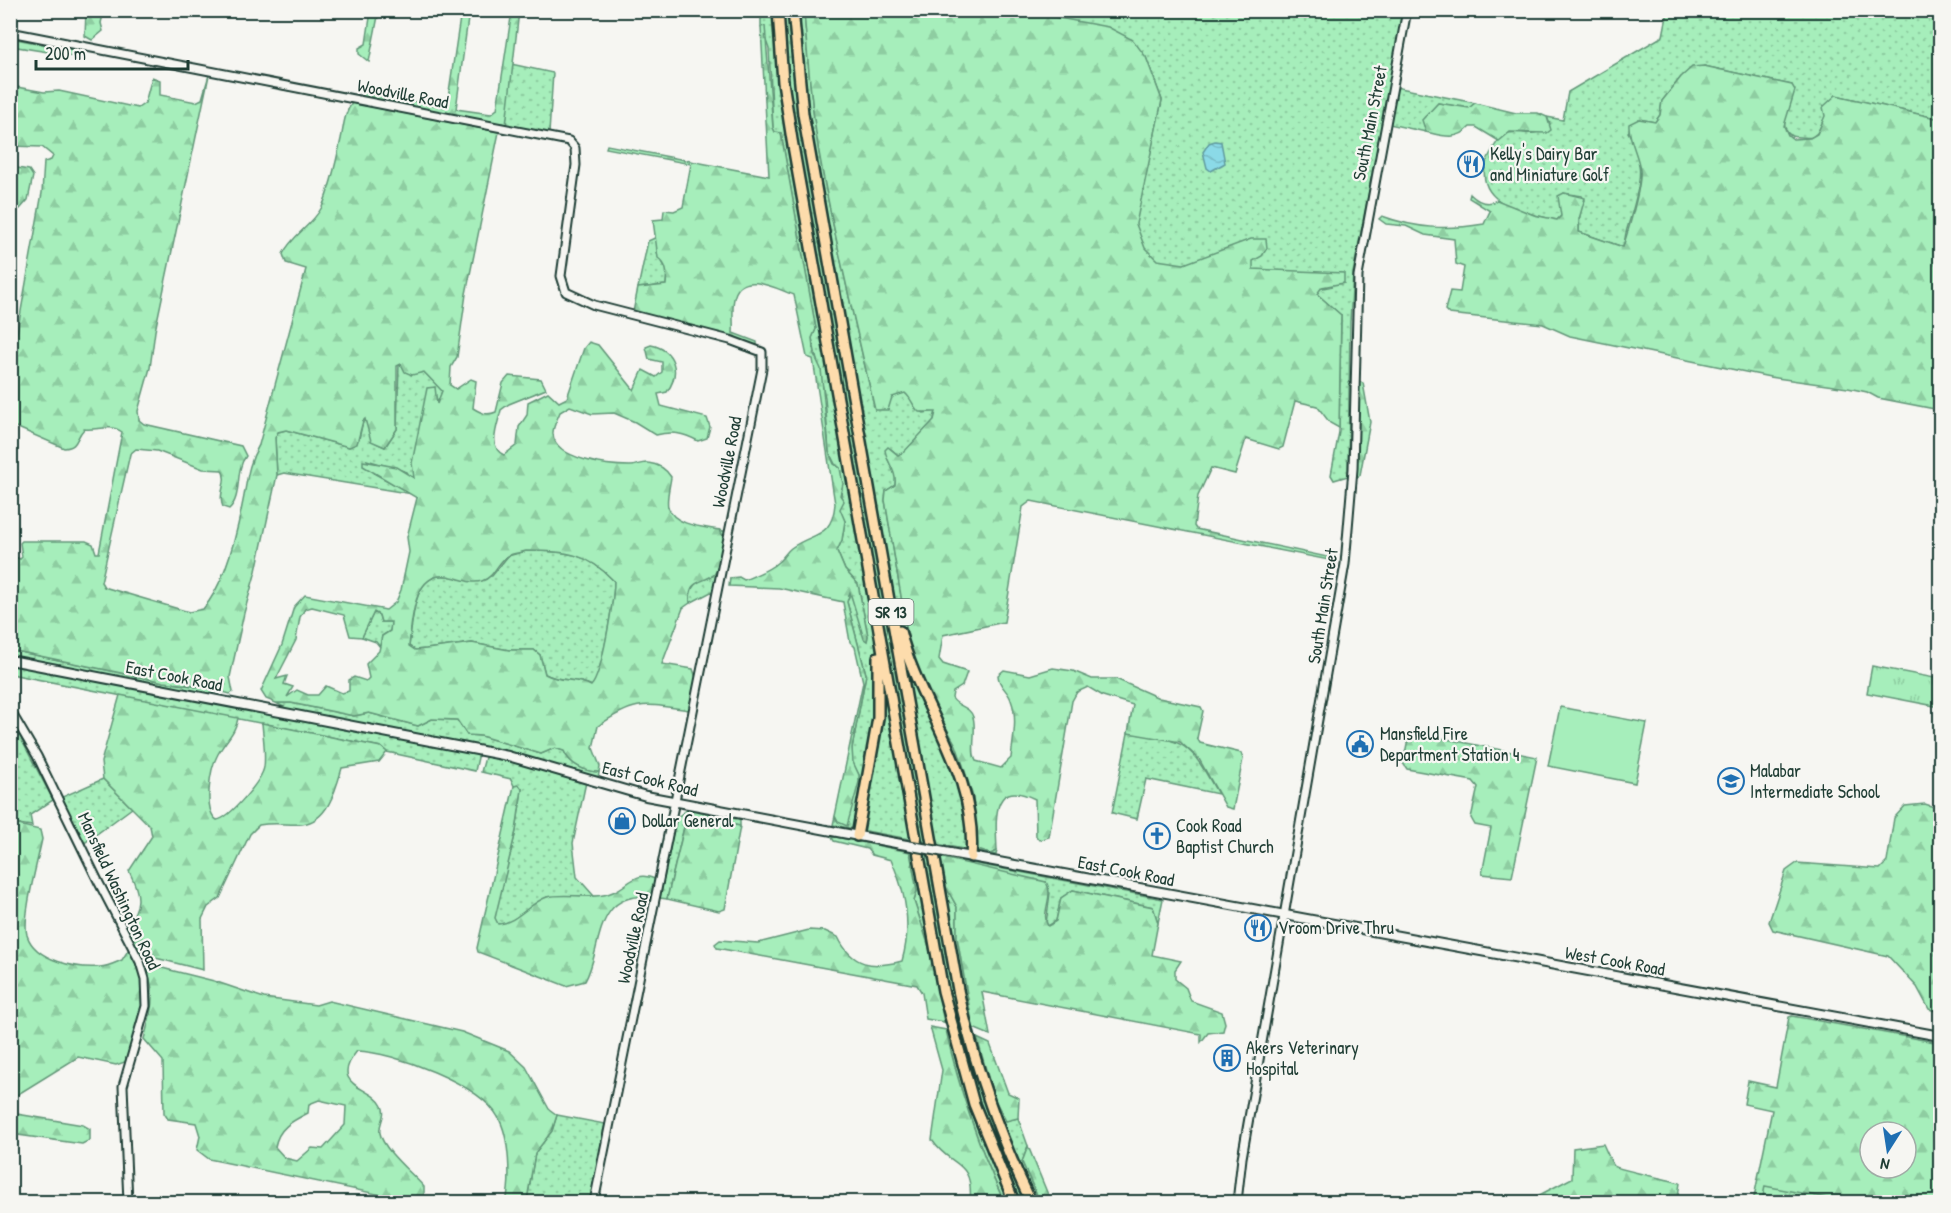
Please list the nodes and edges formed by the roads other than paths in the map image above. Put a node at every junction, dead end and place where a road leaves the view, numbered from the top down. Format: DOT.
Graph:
graph roads {
  1 [pos="778,10"];
  2 [pos="793,10"];
  3 [pos="1407,10"];
  4 [pos="1934,10"];
  5 [pos="1941,12"];
  6 [pos="10,32"];
  7 [pos="875,523"];
  8 [pos="872,592"];
  9 [pos="10,660"];
  10 [pos="10,710"];
  11 [pos="676,802"];
  12 [pos="857,836"];
  13 [pos="971,857"];
  14 [pos="1284,916"];
  15 [pos="1941,1036"];
  16 [pos="128,1203"];
  17 [pos="594,1203"];
  18 [pos="1014,1203"];
  19 [pos="1031,1203"];
  20 [pos="1237,1203"];
  1 -- 8 [label="highway, SR 13"];
  2 -- 7 [label="highway, SR 13"];
  3 -- 14 [label="street, South Main Street"];
  4 -- 5 [label="street"];
  6 -- 11 [label="street, Woodville Road"];
  7 -- 13 [label="highway"];
  7 -- 19 [label="highway, SR 13"];
  8 -- 12 [label="highway"];
  8 -- 18 [label="highway, SR 13"];
  9 -- 11 [label="main road, East Cook Road"];
  10 -- 16 [label="street, Mansfield Washington Road"];
  11 -- 12 [label="main road, East Cook Road"];
  11 -- 17 [label="street, Woodville Road"];
  12 -- 13 [label="main road, East Cook Road, bridge"];
  13 -- 14 [label="main road, East Cook Road"];
  14 -- 15 [label="main road, West Cook Road"];
  14 -- 20 [label="street, South Main Street"];
}
